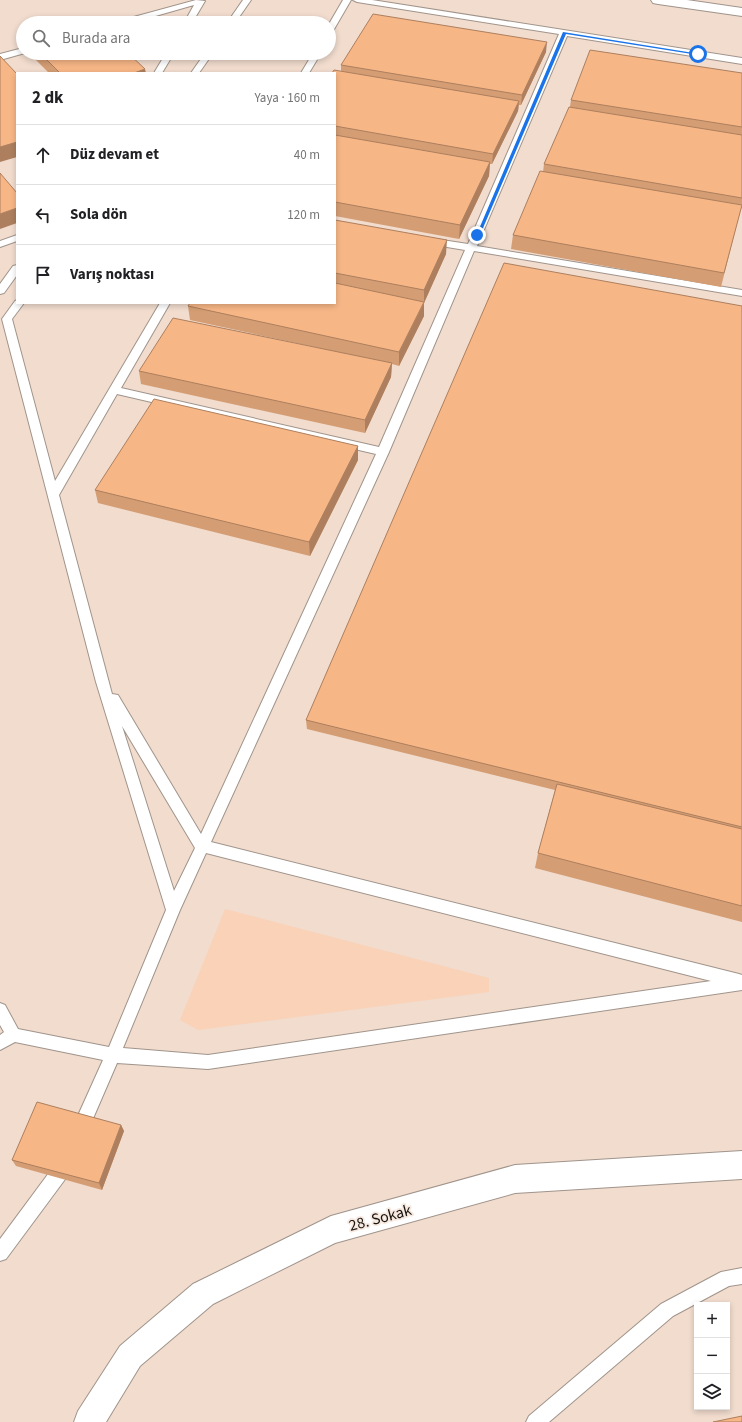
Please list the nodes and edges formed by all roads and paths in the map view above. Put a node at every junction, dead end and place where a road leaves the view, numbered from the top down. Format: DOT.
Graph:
graph roads {
  1 [pos="201,0"];
  2 [pos="247,0"];
  3 [pos="347,0"];
  4 [pos="357,0"];
  5 [pos="658,0"];
  6 [pos="742,12"];
  7 [pos="146,16"];
  8 [pos="192,16"];
  9 [pos="236,16"];
  10 [pos="336,19"];
  11 [pos="564,32"];
  12 [pos="16,53"];
  13 [pos="0,58"];
  14 [pos="166,60"];
  15 [pos="204,60"];
  16 [pos="313,60"];
  17 [pos="742,61"];
  18 [pos="159,72"];
  19 [pos="196,72"];
  20 [pos="306,72"];
  21 [pos="16,238"];
  22 [pos="418,239"];
  23 [pos="0,244"];
  24 [pos="471,249"];
  25 [pos="16,269"];
  26 [pos="0,291"];
  27 [pos="742,293"];
  28 [pos="18,304"];
  29 [pos="164,304"];
  30 [pos="115,390"];
  31 [pos="383,452"];
  32 [pos="53,495"];
  33 [pos="102,682"];
  34 [pos="202,846"];
  35 [pos="173,910"];
  36 [pos="742,983"];
  37 [pos="0,1010"];
  38 [pos="7,1039"];
  39 [pos="113,1055"];
  40 [pos="742,1165"];
  41 [pos="0,1253"];
  42 [pos="742,1276"];
  43 [pos="89,1422"];
  44 [pos="535,1422"];
  1 -- 7 [label="lane"];
  1 -- 8 [label="lane"];
  2 -- 9 [label="lane"];
  3 -- 10 [label="lane"];
  4 -- 11 [label="lane"];
  5 -- 6 [label="street"];
  11 -- 17 [label="lane"];
  11 -- 24 [label="lane"];
  12 -- 13 [label="lane"];
  14 -- 18 [label="lane"];
  15 -- 19 [label="lane"];
  16 -- 20 [label="lane"];
  21 -- 23 [label="lane"];
  22 -- 24 [label="lane"];
  24 -- 27 [label="lane"];
  24 -- 31 [label="lane"];
  25 -- 26 [label="lane"];
  28 -- 32 [label="lane"];
  29 -- 30 [label="lane"];
  30 -- 31 [label="lane"];
  30 -- 32 [label="lane"];
  31 -- 34 [label="lane"];
  32 -- 33 [label="lane"];
  33 -- 34 [label="lane"];
  33 -- 35 [label="lane"];
  34 -- 35 [label="lane"];
  34 -- 36 [label="lane"];
  35 -- 39 [label="lane"];
  36 -- 39 [label="lane"];
  37 -- 38 [label="lane"];
  38 -- 39 [label="lane"];
  39 -- 41 [label="lane"];
  40 -- 43 [label="street, 28. Sokak"];
  42 -- 44 [label="lane"];
}
